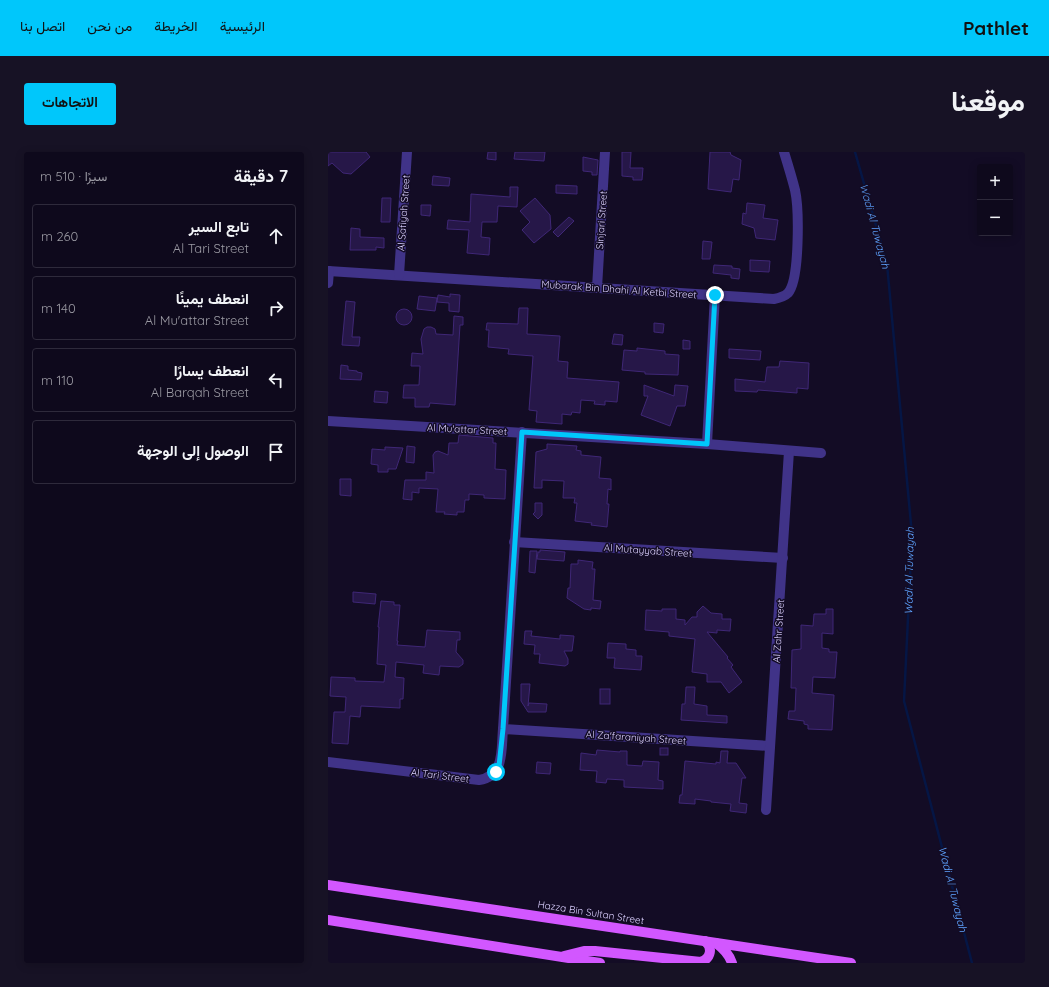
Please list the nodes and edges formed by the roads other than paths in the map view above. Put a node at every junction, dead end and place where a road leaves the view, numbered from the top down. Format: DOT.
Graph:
graph roads {
  1 [pos="407,152"];
  2 [pos="605,152"];
  3 [pos="784,152"];
  4 [pos="328,271"];
  5 [pos="399,275"];
  6 [pos="328,283"];
  7 [pos="597,288"];
  8 [pos="715,295"];
  9 [pos="328,421"];
  10 [pos="522,432"];
  11 [pos="707,444"];
  12 [pos="789,451"];
  13 [pos="821,453"];
  14 [pos="514,542"];
  15 [pos="783,558"];
  16 [pos="503,729"];
  17 [pos="770,746"];
  18 [pos="328,762"];
  19 [pos="766,810"];
  20 [pos="328,883"];
  21 [pos="328,920"];
  22 [pos="705,941"];
  23 [pos="716,943"];
  24 [pos="566,960"];
  25 [pos="600,963"];
  26 [pos="732,963"];
  27 [pos="847,963"];
  1 -- 5 [label="street, Al Safiyah Street"];
  2 -- 7 [label="street, Sinjari Street"];
  3 -- 8 [label="street, Mubarak Bin Dhahi Al Ketbi Street"];
  4 -- 5 [label="street, Mubarak Bin Dhahi Al Ketbi Street"];
  4 -- 6 [label="street"];
  5 -- 7 [label="street, Mubarak Bin Dhahi Al Ketbi Street"];
  7 -- 8 [label="street, Mubarak Bin Dhahi Al Ketbi Street"];
  8 -- 11 [label="street"];
  9 -- 10 [label="street, Al Mu'attar Street"];
  10 -- 11 [label="street, Al Mu'attar Street"];
  10 -- 14 [label="street, Al Tari Street"];
  11 -- 12 [label="street, Al Mu'attar Street"];
  12 -- 13 [label="street, Al Mu'attar Street"];
  12 -- 15 [label="street, Al Zahr Street"];
  14 -- 15 [label="street, Al Mutayyab Street"];
  14 -- 16 [label="street, Al Tari Street"];
  15 -- 17 [label="street, Al Zahr Street"];
  16 -- 17 [label="street, Al Za'faraniyah Street"];
  16 -- 18 [label="street, Al Tari Street"];
  17 -- 19 [label="street, Al Zahr Street"];
  20 -- 22 [label="main road, Hazza Bin Sultan Street"];
  21 -- 24 [label="main road"];
  22 -- 23 [label="main road, Hazza Bin Sultan Street"];
  22 -- 24 [label="main road"];
  23 -- 26 [label="main road"];
  23 -- 27 [label="main road, Hazza Bin Sultan Street"];
  24 -- 25 [label="main road"];
}
